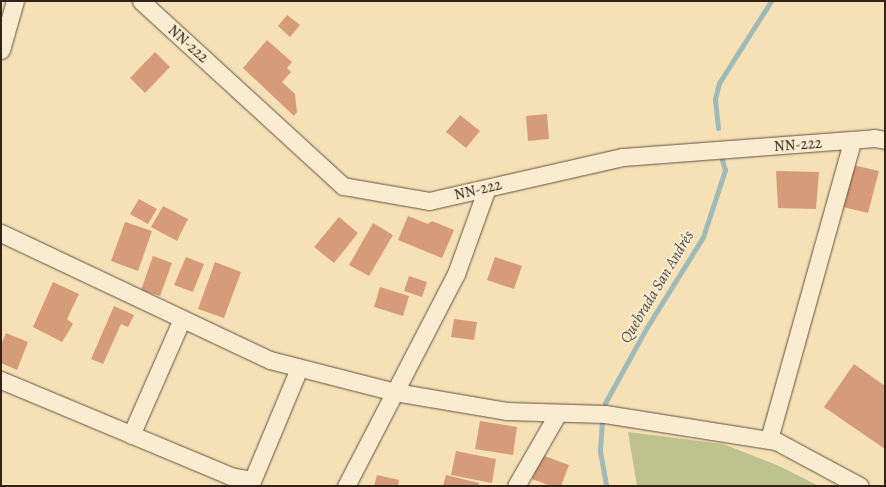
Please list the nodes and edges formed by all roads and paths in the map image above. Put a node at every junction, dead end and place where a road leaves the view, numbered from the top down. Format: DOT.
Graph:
graph roads {
  1 [pos="15,1"];
  2 [pos="141,1"];
  3 [pos="1,50"];
  4 [pos="885,140"];
  5 [pos="852,141"];
  6 [pos="487,188"];
  7 [pos="1,233"];
  8 [pos="182,319"];
  9 [pos="300,368"];
  10 [pos="1,380"];
  11 [pos="395,392"];
  12 [pos="558,413"];
  13 [pos="131,435"];
  14 [pos="769,439"];
  15 [pos="251,483"];
  16 [pos="346,486"];
  17 [pos="516,486"];
  18 [pos="860,486"];
  1 -- 3 [label="street"];
  2 -- 6 [label="street, NN-222"];
  4 -- 5 [label="street, NN-222"];
  5 -- 6 [label="street, NN-222"];
  5 -- 14 [label="street"];
  6 -- 11 [label="street"];
  7 -- 8 [label="street"];
  8 -- 9 [label="street"];
  8 -- 13 [label="street"];
  9 -- 11 [label="street"];
  9 -- 15 [label="street"];
  10 -- 13 [label="street"];
  11 -- 12 [label="street"];
  11 -- 16 [label="street"];
  12 -- 14 [label="street"];
  12 -- 17 [label="street"];
  13 -- 15 [label="street"];
  14 -- 18 [label="street"];
}
